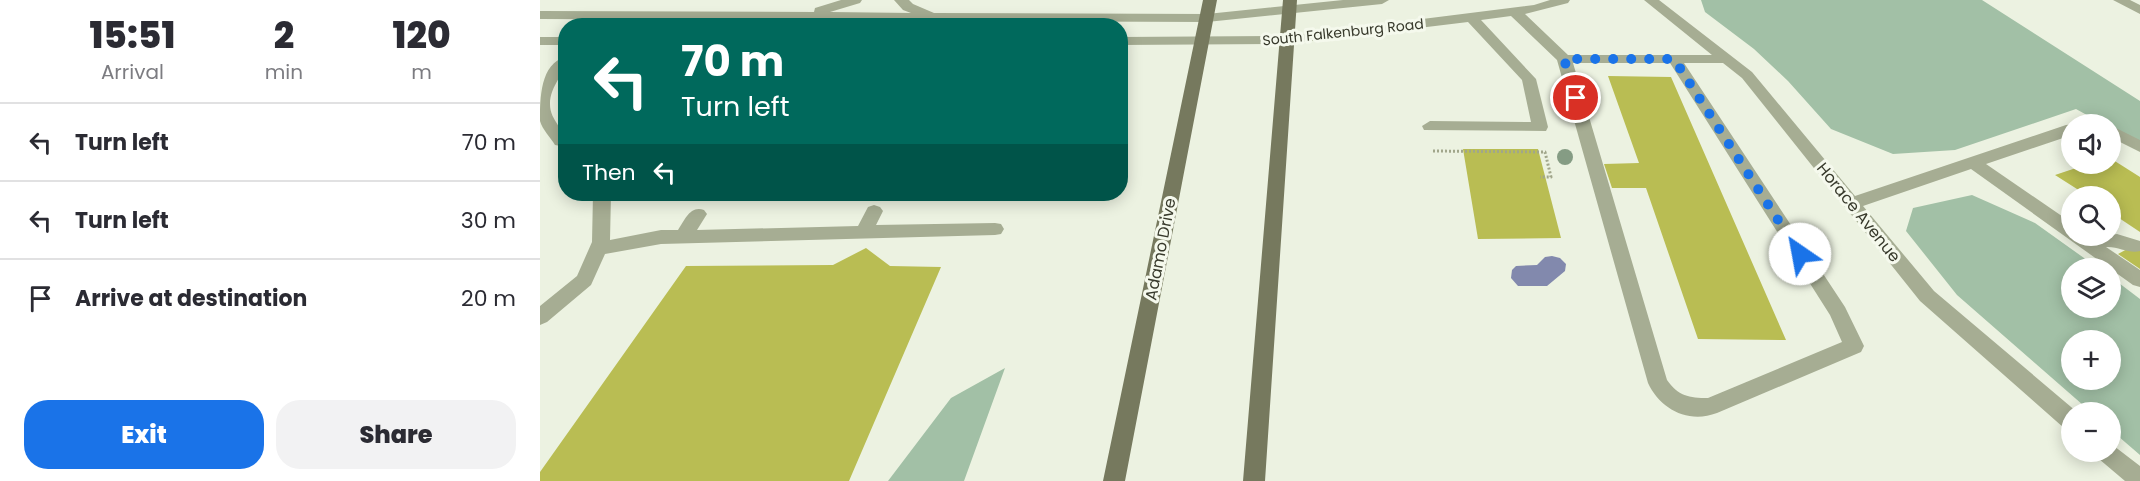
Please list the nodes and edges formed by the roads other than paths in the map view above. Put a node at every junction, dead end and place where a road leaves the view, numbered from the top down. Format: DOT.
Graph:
graph roads {
  1 [pos="855,0"];
  2 [pos="901,0"];
  3 [pos="1210,0"];
  4 [pos="1382,0"];
  5 [pos="1563,0"];
  6 [pos="1651,0"];
  7 [pos="2120,0"];
  8 [pos="639,2"];
  9 [pos="1290,5"];
  10 [pos="2140,10"];
  11 [pos="1515,12"];
  12 [pos="540,15"];
  13 [pos="625,15"];
  14 [pos="801,16"];
  15 [pos="938,17"];
  16 [pos="622,18"];
  17 [pos="1207,18"];
  18 [pos="1472,18"];
  19 [pos="1287,40"];
  20 [pos="540,41"];
  21 [pos="558,41"];
  22 [pos="1128,41"];
  23 [pos="1200,42"];
  24 [pos="1726,58"];
  25 [pos="1564,59"];
  26 [pos="1674,59"];
  27 [pos="558,69"];
  28 [pos="540,96"];
  29 [pos="540,96"];
  30 [pos="1430,126"];
  31 [pos="2061,133"];
  32 [pos="558,136"];
  33 [pos="2121,136"];
  34 [pos="2140,147"];
  35 [pos="1972,162"];
  36 [pos="602,201"];
  37 [pos="1852,203"];
  38 [pos="874,212"];
  39 [pos="698,214"];
  40 [pos="2061,224"];
  41 [pos="995,229"];
  42 [pos="864,232"];
  43 [pos="683,236"];
  44 [pos="2121,240"];
  45 [pos="2092,246"];
  46 [pos="2134,246"];
  47 [pos="598,249"];
  48 [pos="2140,280"];
  49 [pos="540,317"];
  50 [pos="2061,411"];
  51 [pos="2119,462"];
  52 [pos="2140,480"];
  53 [pos="1114,481"];
  54 [pos="1254,481"];
  1 -- 14 [label="street"];
  2 -- 15 [label="street"];
  3 -- 17 [label="main road, Adamo Drive"];
  4 -- 9 [label="street, South Falkenburg Road"];
  5 -- 11 [label="street, South Falkenburg Road"];
  6 -- 24 [label="street, Horace Avenue"];
  7 -- 10 [label="street"];
  8 -- 13 [label="street"];
  9 -- 17 [label="street, South Falkenburg Road"];
  9 -- 19 [label="main road"];
  11 -- 18 [label="street, South Falkenburg Road"];
  11 -- 25 [label="street"];
  12 -- 13 [label="street, South Falkenburg Road"];
  13 -- 14 [label="street, South Falkenburg Road"];
  13 -- 16 [label="street"];
  14 -- 15 [label="street, South Falkenburg Road"];
  15 -- 17 [label="street, South Falkenburg Road"];
  17 -- 23 [label="main road, Adamo Drive"];
  18 -- 19 [label="street, South Falkenburg Road"];
  18 -- 30 [label="street"];
  19 -- 23 [label="street, South Falkenburg Road"];
  19 -- 54 [label="main road"];
  20 -- 21 [label="street"];
  22 -- 23 [label="street, South Falkenburg Road"];
  23 -- 53 [label="main road, Adamo Drive"];
  24 -- 26 [label="street"];
  24 -- 37 [label="street, Horace Avenue"];
  25 -- 26 [label="street"];
  25 -- 26 [label="street"];
  27 -- 28 [label="street"];
  29 -- 32 [label="street"];
  31 -- 35 [label="street"];
  33 -- 34 [label="street"];
  35 -- 37 [label="street"];
  35 -- 40 [label="street"];
  36 -- 47 [label="street"];
  37 -- 50 [label="street, Horace Avenue"];
  38 -- 42 [label="street"];
  39 -- 43 [label="street"];
  41 -- 42 [label="street"];
  42 -- 43 [label="street"];
  43 -- 47 [label="street"];
  44 -- 46 [label="street"];
  45 -- 48 [label="street"];
  47 -- 49 [label="street"];
  51 -- 52 [label="street"];
}
